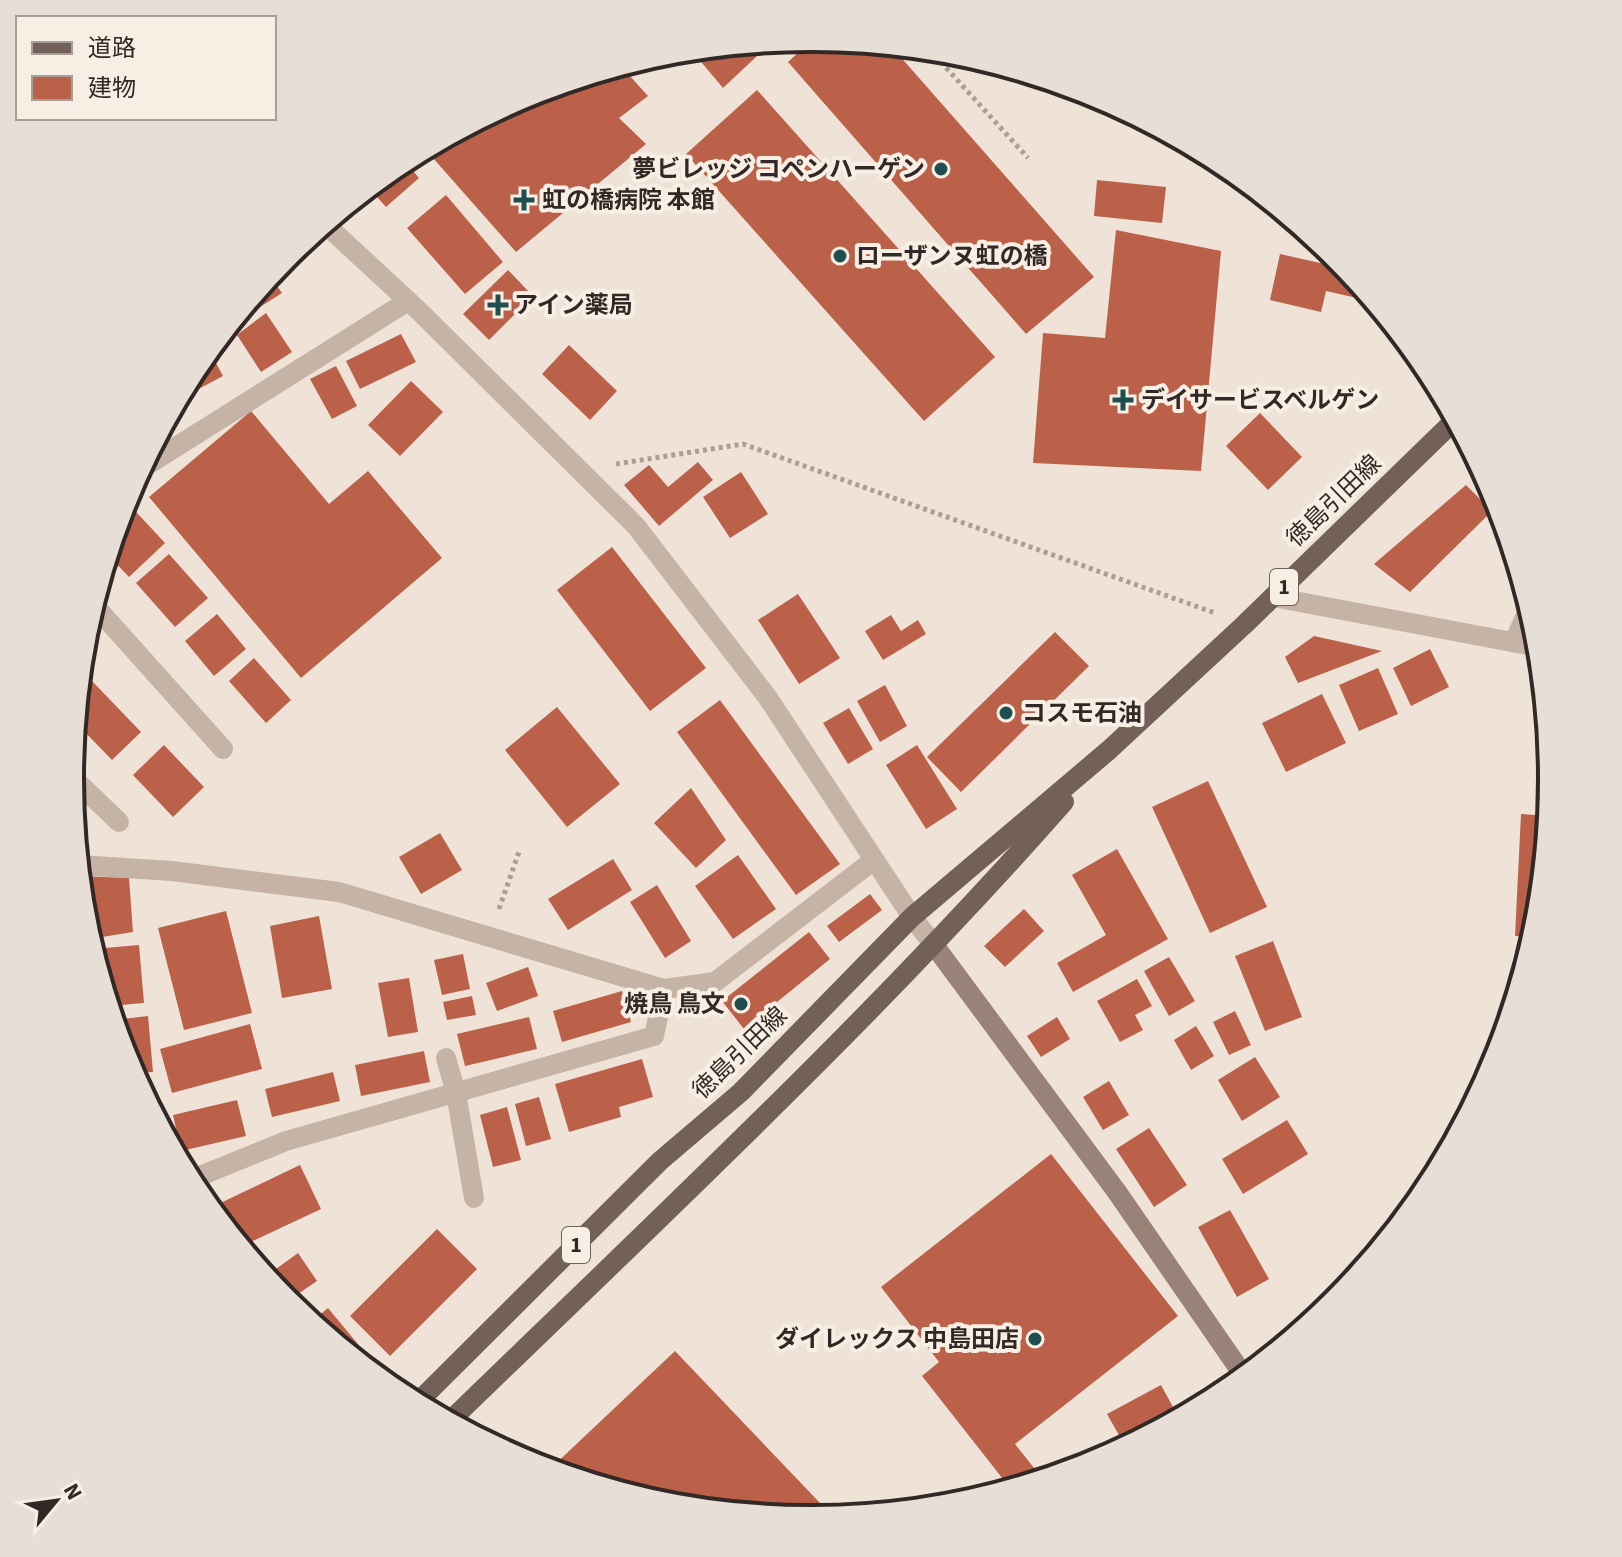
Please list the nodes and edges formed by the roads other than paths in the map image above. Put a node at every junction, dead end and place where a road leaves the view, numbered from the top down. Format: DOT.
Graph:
graph roads {
  1 [pos="333,231"];
  2 [pos="408,301"];
  3 [pos="1447,428"];
  4 [pos="159,458"];
  5 [pos="1273,597"];
  6 [pos="103,615"];
  7 [pos="1521,625"];
  8 [pos="1514,642"];
  9 [pos="1525,644"];
  10 [pos="223,749"];
  11 [pos="1109,750"];
  12 [pos="84,789"];
  13 [pos="119,822"];
  14 [pos="874,860"];
  15 [pos="90,866"];
  16 [pos="912,917"];
  17 [pos="934,945"];
  18 [pos="664,989"];
  19 [pos="446,1058"];
  20 [pos="456,1093"];
  21 [pos="203,1175"];
  22 [pos="474,1198"];
  23 [pos="1237,1366"];
  24 [pos="426,1394"];
  25 [pos="458,1413"];
  1 -- 2 [label="street"];
  2 -- 4 [label="street"];
  2 -- 14 [label="street"];
  3 -- 5 [label="main road, 徳島引田線 / 1"];
  5 -- 8 [label="street"];
  5 -- 11 [label="main road, 徳島引田線 / 1"];
  6 -- 10 [label="street"];
  7 -- 8 [label="street"];
  8 -- 9 [label="street"];
  11 -- 16 [label="main road, 徳島引田線 / 1"];
  11 -- 17 [label="main road, 徳島引田線 / 1"];
  12 -- 13 [label="street"];
  14 -- 16 [label="street"];
  14 -- 18 [label="street"];
  15 -- 18 [label="street"];
  16 -- 17 [label="street"];
  16 -- 24 [label="main road, 徳島引田線 / 1"];
  17 -- 23 [label="street"];
  17 -- 25 [label="main road, 徳島引田線 / 1"];
  18 -- 20 [label="street"];
  19 -- 20 [label="street"];
  20 -- 21 [label="street"];
  20 -- 22 [label="street"];
}
